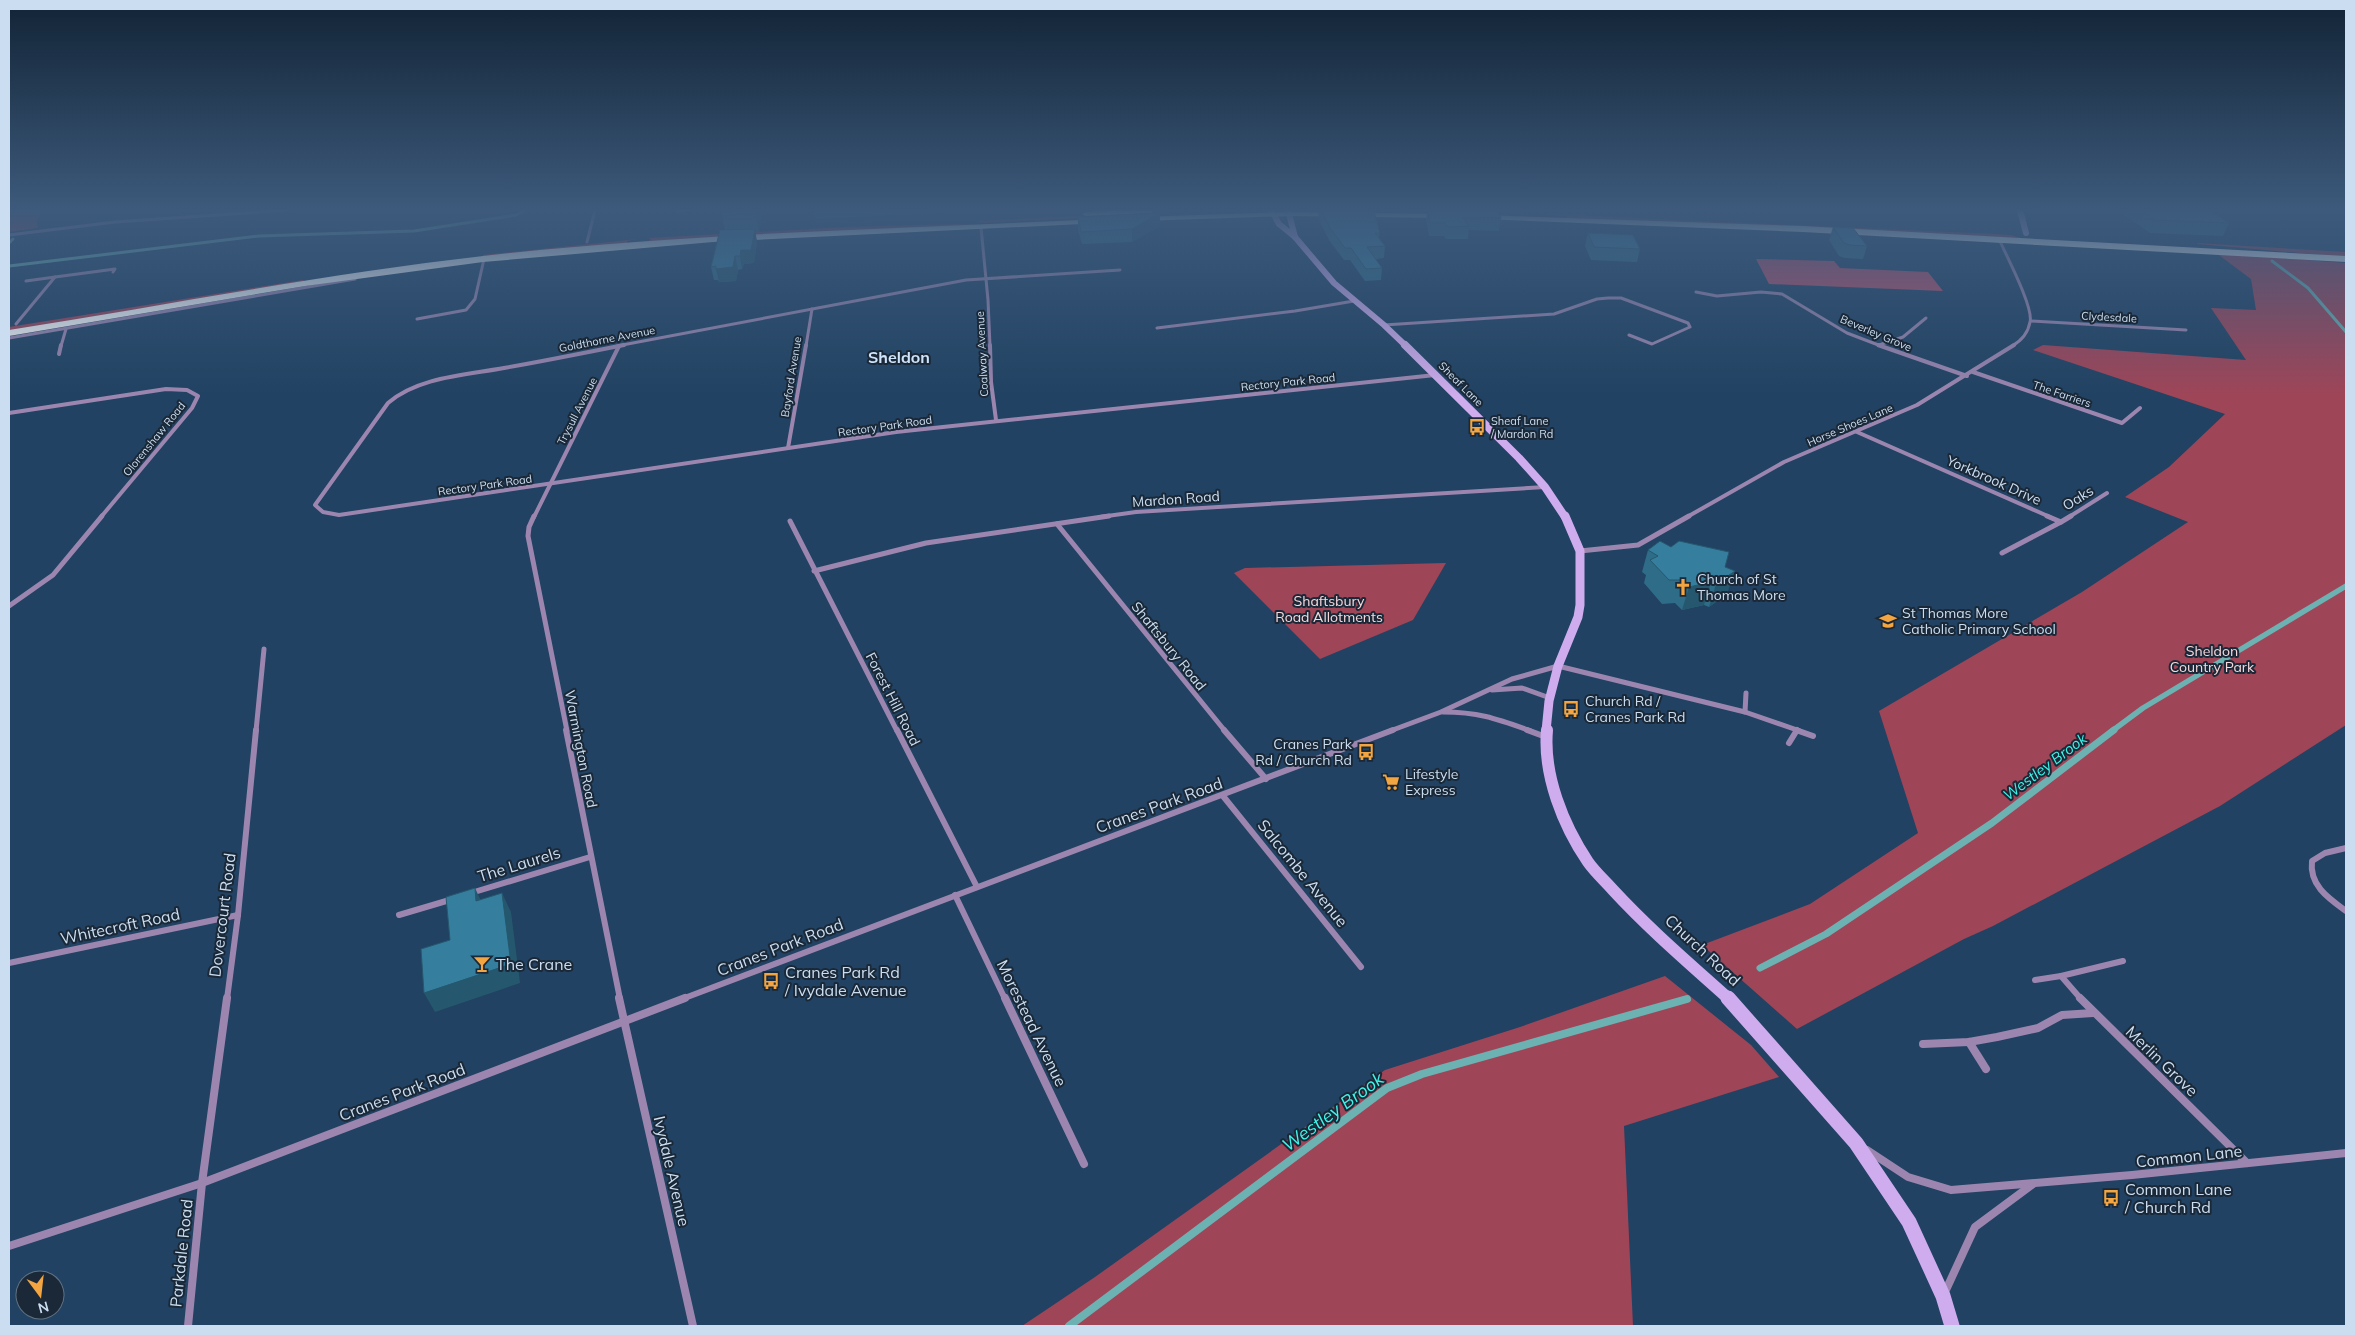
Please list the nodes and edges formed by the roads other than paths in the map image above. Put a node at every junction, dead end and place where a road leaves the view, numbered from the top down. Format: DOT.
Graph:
graph roads {
  1 [pos="90,272"];
  2 [pos="347,272"];
  3 [pos="376,272"];
  4 [pos="381,272"];
  5 [pos="481,272"];
  6 [pos="985,272"];
  7 [pos="1076,272"];
  8 [pos="1324,272"];
  9 [pos="2014,272"];
  10 [pos="55,277"];
  11 [pos="986,277"];
  12 [pos="26,281"];
  13 [pos="1696,292"];
  14 [pos="1354,301"];
  15 [pos="812,309"];
  16 [pos="1926,318"];
  17 [pos="417,319"];
  18 [pos="2031,321"];
  19 [pos="12,325"];
  20 [pos="1384,325"];
  21 [pos="1156,328"];
  22 [pos="66,329"];
  23 [pos="2186,330"];
  24 [pos="9,333"];
  25 [pos="1629,335"];
  26 [pos="9,338"];
  27 [pos="619,346"];
  28 [pos="1879,346"];
  29 [pos="59,354"];
  30 [pos="1974,372"];
  31 [pos="1436,375"];
  32 [pos="1967,376"];
  33 [pos="2140,408"];
  34 [pos="9,413"];
  35 [pos="996,420"];
  36 [pos="1857,432"];
  37 [pos="788,448"];
  38 [pos="550,484"];
  39 [pos="1545,487"];
  40 [pos="2107,494"];
  41 [pos="339,515"];
  42 [pos="790,521"];
  43 [pos="2061,522"];
  44 [pos="1057,524"];
  45 [pos="1580,551"];
  46 [pos="2002,554"];
  47 [pos="1581,567"];
  48 [pos="814,571"];
  49 [pos="9,606"];
  50 [pos="264,648"];
  51 [pos="1558,666"];
  52 [pos="1484,691"];
  53 [pos="1746,693"];
  54 [pos="1550,698"];
  55 [pos="1441,712"];
  56 [pos="1744,712"];
  57 [pos="1796,730"];
  58 [pos="1546,736"];
  59 [pos="1813,736"];
  60 [pos="1789,743"];
  61 [pos="1266,779"];
  62 [pos="1223,796"];
  63 [pos="2346,848"];
  64 [pos="590,857"];
  65 [pos="977,887"];
  66 [pos="466,895"];
  67 [pos="955,895"];
  68 [pos="456,898"];
  69 [pos="2346,912"];
  70 [pos="238,915"];
  71 [pos="399,915"];
  72 [pos="2123,961"];
  73 [pos="9,963"];
  74 [pos="1361,967"];
  75 [pos="2061,976"];
  76 [pos="2035,980"];
  77 [pos="2093,1012"];
  78 [pos="624,1022"];
  79 [pos="1969,1042"];
  80 [pos="1923,1044"];
  81 [pos="1986,1069"];
  82 [pos="1856,1143"];
  83 [pos="2346,1153"];
  84 [pos="2247,1163"];
  85 [pos="1084,1164"];
  86 [pos="202,1183"];
  87 [pos="2034,1184"];
  88 [pos="9,1246"];
  89 [pos="1944,1296"];
  90 [pos="188,1326"];
  91 [pos="693,1326"];
  92 [pos="1952,1326"];
  1 -- 10 [label="street"];
  2 -- 19 [label="highway"];
  3 -- 24 [label="highway"];
  4 -- 22 [label="street"];
  5 -- 17 [label="street"];
  6 -- 11 [label="street, Coalway Avenue"];
  7 -- 11 [label="street, Goldthorne Avenue"];
  8 -- 14 [label="street, Sheaf Lane"];
  9 -- 18 [label="street"];
  10 -- 12 [label="street"];
  10 -- 19 [label="street"];
  11 -- 15 [label="street, Goldthorne Avenue"];
  11 -- 35 [label="street, Coalway Avenue"];
  13 -- 28 [label="street, Beverley Grove"];
  14 -- 20 [label="street, Sheaf Lane"];
  14 -- 21 [label="street"];
  15 -- 27 [label="street, Goldthorne Avenue"];
  15 -- 37 [label="street, Bayford Avenue"];
  16 -- 28 [label="street"];
  18 -- 23 [label="street, Clydesdale"];
  18 -- 30 [label="street, Horse Shoes Lane"];
  20 -- 25 [label="street"];
  20 -- 31 [label="street, Sheaf Lane"];
  22 -- 26 [label="street"];
  22 -- 29 [label="street"];
  27 -- 38 [label="street, Trysull Avenue"];
  27 -- 41 [label="street, Goldthorne Avenue"];
  28 -- 32 [label="street, Beverley Grove"];
  30 -- 32 [label="street, Horse Shoes Lane"];
  30 -- 33 [label="street, The Farriers"];
  31 -- 35 [label="street, Rectory Park Road"];
  31 -- 39 [label="street, Sheaf Lane"];
  32 -- 36 [label="street, Horse Shoes Lane"];
  34 -- 49 [label="street, Olorenshaw Road"];
  35 -- 37 [label="street, Rectory Park Road"];
  36 -- 43 [label="street, Yorkbrook Drive"];
  36 -- 45 [label="street, Horse Shoes Lane"];
  37 -- 38 [label="street, Rectory Park Road"];
  38 -- 41 [label="street, Rectory Park Road"];
  38 -- 64 [label="street, Warmington Road"];
  39 -- 44 [label="street, Mardon Road"];
  39 -- 45 [label="street, Sheaf Lane"];
  40 -- 43 [label="street, Oaks"];
  42 -- 48 [label="street, Forest Hill Road"];
  43 -- 46 [label="street"];
  44 -- 48 [label="street, Mardon Road"];
  44 -- 61 [label="street, Shaftsbury Road"];
  45 -- 47 [label="street, Sheaf Lane"];
  47 -- 51 [label="street, Church Road"];
  48 -- 65 [label="street, Forest Hill Road"];
  50 -- 70 [label="street, Dovercourt Road"];
  51 -- 52 [label="street, Cranes Park Road"];
  51 -- 54 [label="street, Church Road"];
  51 -- 56 [label="street"];
  52 -- 54 [label="street"];
  52 -- 55 [label="street, Cranes Park Road"];
  53 -- 56 [label="street"];
  54 -- 58 [label="street, Church Road"];
  55 -- 58 [label="street"];
  55 -- 61 [label="street, Cranes Park Road"];
  56 -- 57 [label="street"];
  57 -- 59 [label="street"];
  57 -- 60 [label="street"];
  58 -- 82 [label="street, Church Road"];
  61 -- 62 [label="street, Cranes Park Road"];
  62 -- 65 [label="street, Cranes Park Road"];
  62 -- 74 [label="street, Salcombe Avenue"];
  63 -- 69 [label="street"];
  64 -- 66 [label="street, The Laurels"];
  64 -- 78 [label="street, Warmington Road"];
  65 -- 67 [label="street, Cranes Park Road"];
  67 -- 78 [label="street, Cranes Park Road"];
  67 -- 85 [label="street, Morestead Avenue"];
  68 -- 71 [label="street"];
  70 -- 73 [label="street, Whitecroft Road"];
  70 -- 86 [label="street, Dovercourt Road"];
  72 -- 75 [label="street"];
  75 -- 76 [label="street"];
  75 -- 77 [label="street, Merlin Grove"];
  77 -- 79 [label="street"];
  77 -- 84 [label="street, Merlin Grove"];
  78 -- 86 [label="street, Cranes Park Road"];
  78 -- 91 [label="street, Ivydale Avenue"];
  79 -- 80 [label="street"];
  79 -- 81 [label="street"];
  82 -- 87 [label="street, Common Lane"];
  82 -- 89 [label="street, Church Road"];
  83 -- 84 [label="street, Common Lane"];
  84 -- 87 [label="street, Common Lane"];
  86 -- 88 [label="street, Cranes Park Road"];
  86 -- 90 [label="street, Parkdale Road"];
  87 -- 89 [label="street"];
  89 -- 92 [label="street, Church Road"];
}
